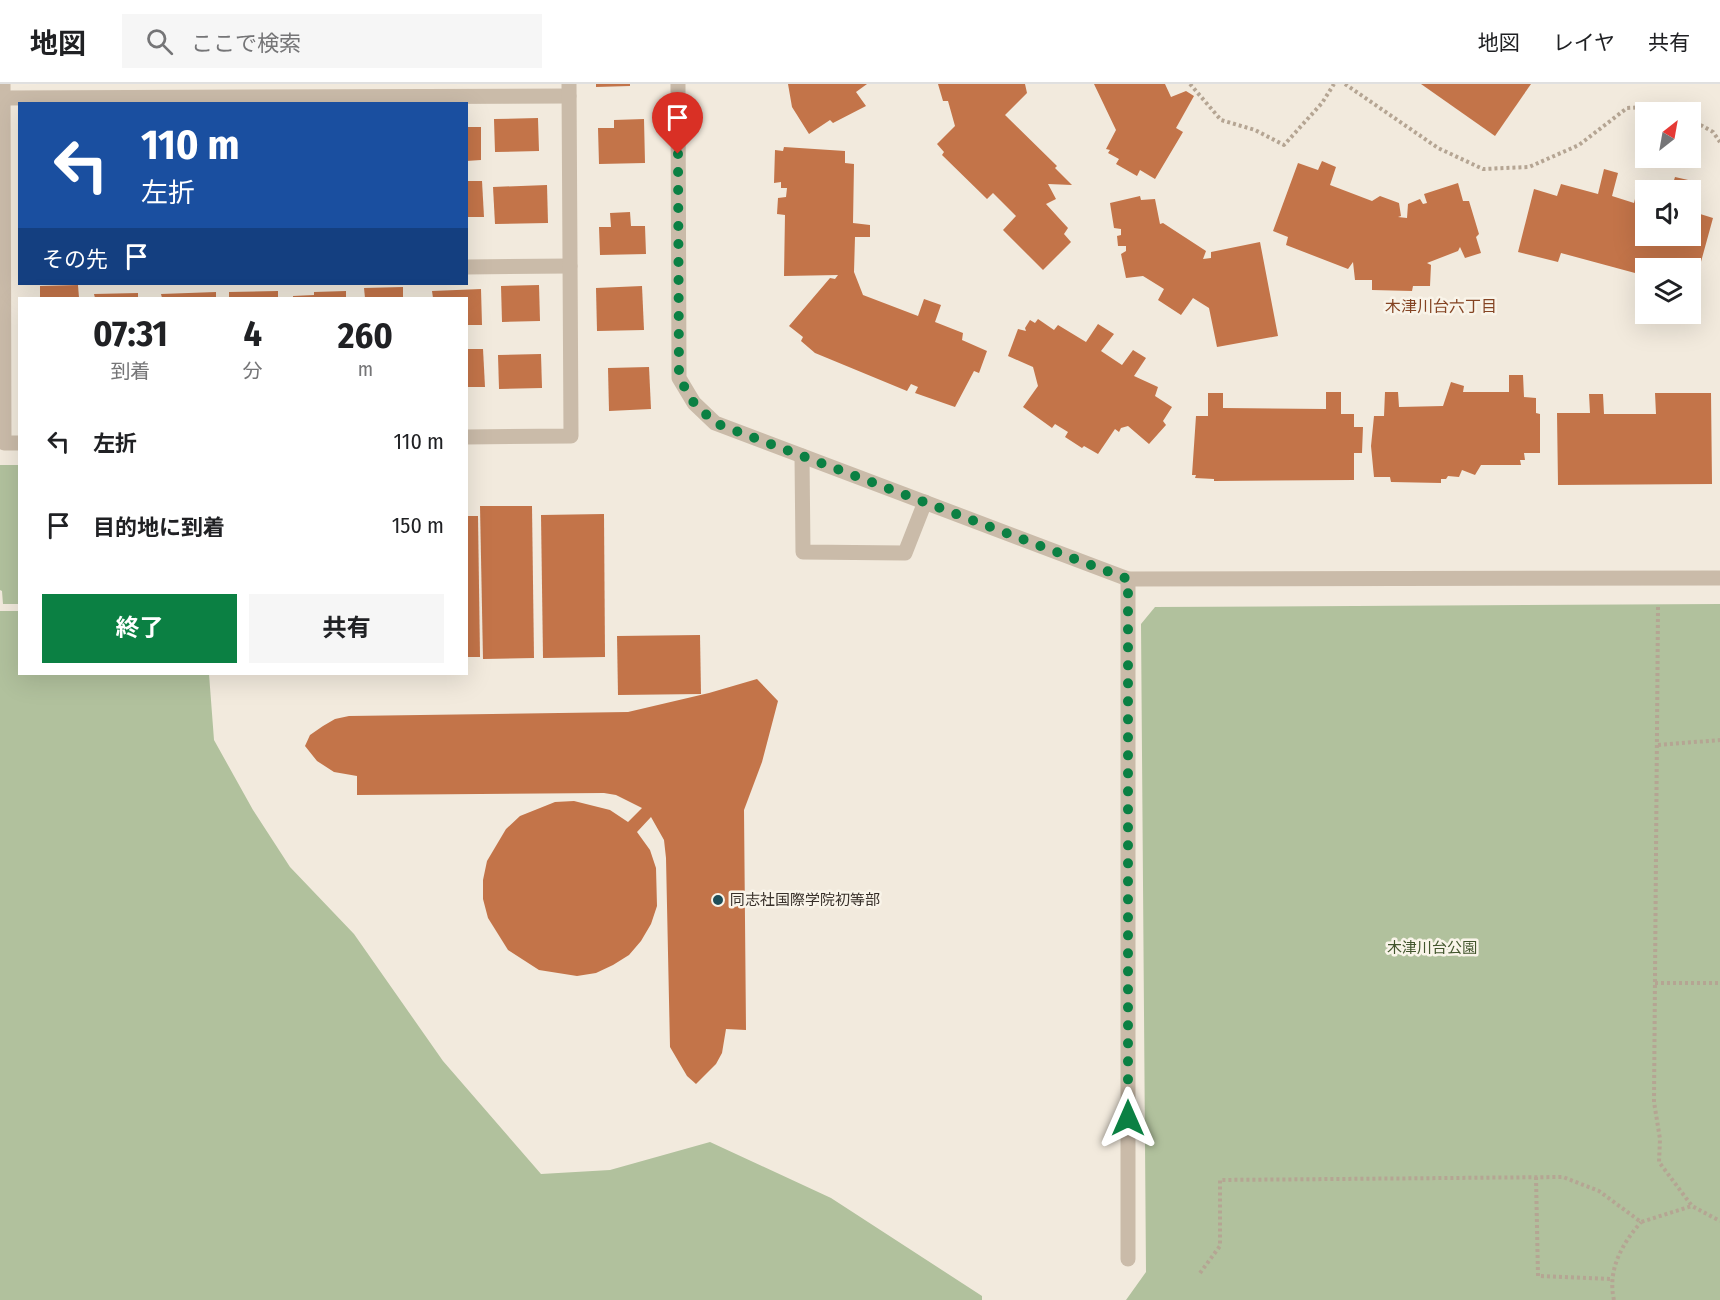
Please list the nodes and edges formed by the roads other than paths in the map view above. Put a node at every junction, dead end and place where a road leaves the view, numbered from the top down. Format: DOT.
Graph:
graph roads {
  1 [pos="678,84"];
  2 [pos="569,90"];
  3 [pos="3,91"];
  4 [pos="570,266"];
  5 [pos="468,267"];
  6 [pos="3,269"];
  7 [pos="18,269"];
  8 [pos="468,437"];
  9 [pos="18,443"];
  10 [pos="802,456"];
  11 [pos="925,502"];
  12 [pos="1720,578"];
  13 [pos="1128,579"];
  14 [pos="1128,1259"];
  1 -- 10 [label="street"];
  2 -- 3 [label="street"];
  2 -- 4 [label="street"];
  3 -- 6 [label="street"];
  4 -- 5 [label="street"];
  4 -- 8 [label="street"];
  6 -- 7 [label="street"];
  6 -- 9 [label="street"];
  10 -- 11 [label="street"];
  10 -- 11 [label="street"];
  11 -- 13 [label="street"];
  12 -- 13 [label="street"];
  13 -- 14 [label="street"];
}
